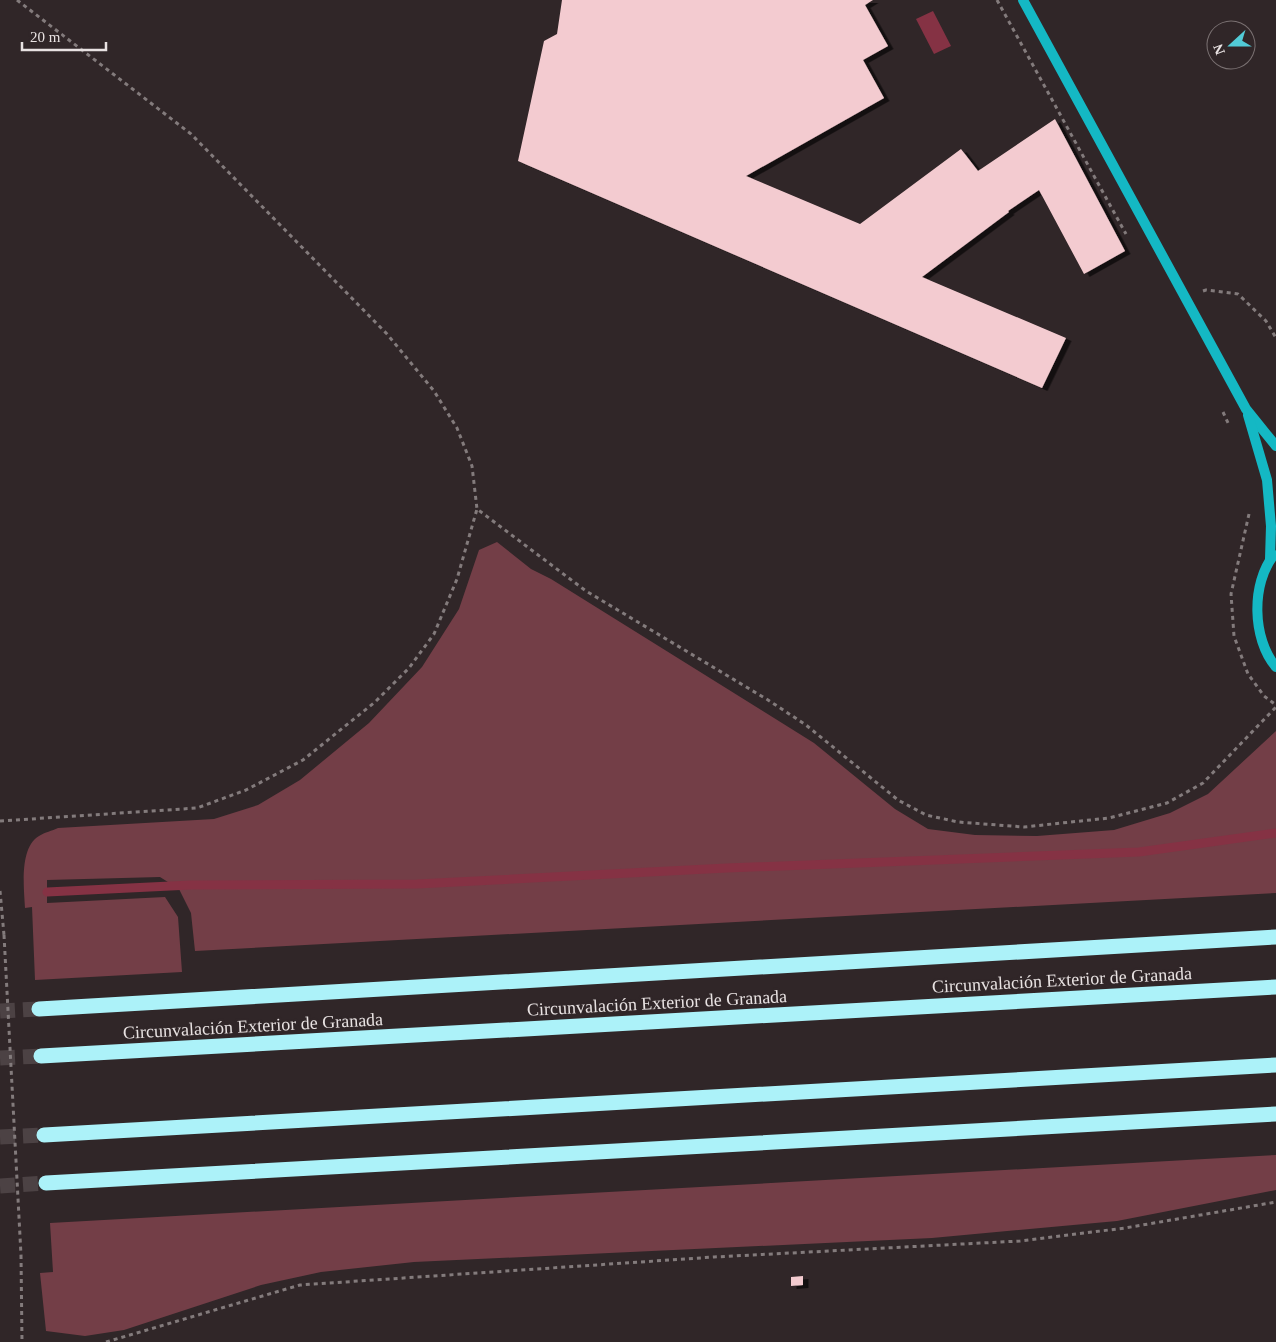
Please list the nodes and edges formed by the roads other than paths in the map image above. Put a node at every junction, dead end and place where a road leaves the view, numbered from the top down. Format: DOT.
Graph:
graph roads {
  1 [pos="1023,0"];
  2 [pos="1246,409"];
  3 [pos="1276,446"];
  4 [pos="1273,556"];
  5 [pos="1276,667"];
  6 [pos="1276,937"];
  7 [pos="1276,987"];
  8 [pos="39,1009"];
  9 [pos="41,1056"];
  10 [pos="1276,1065"];
  11 [pos="1276,1114"];
  12 [pos="44,1135"];
  13 [pos="46,1183"];
  1 -- 2 [label="street"];
  2 -- 3 [label="street"];
  2 -- 4 [label="street"];
  4 -- 5 [label="street"];
  6 -- 8 [label="highway"];
  7 -- 9 [label="highway, Circunvalación Exterior de Granada"];
  10 -- 12 [label="highway"];
  11 -- 13 [label="highway"];
}
